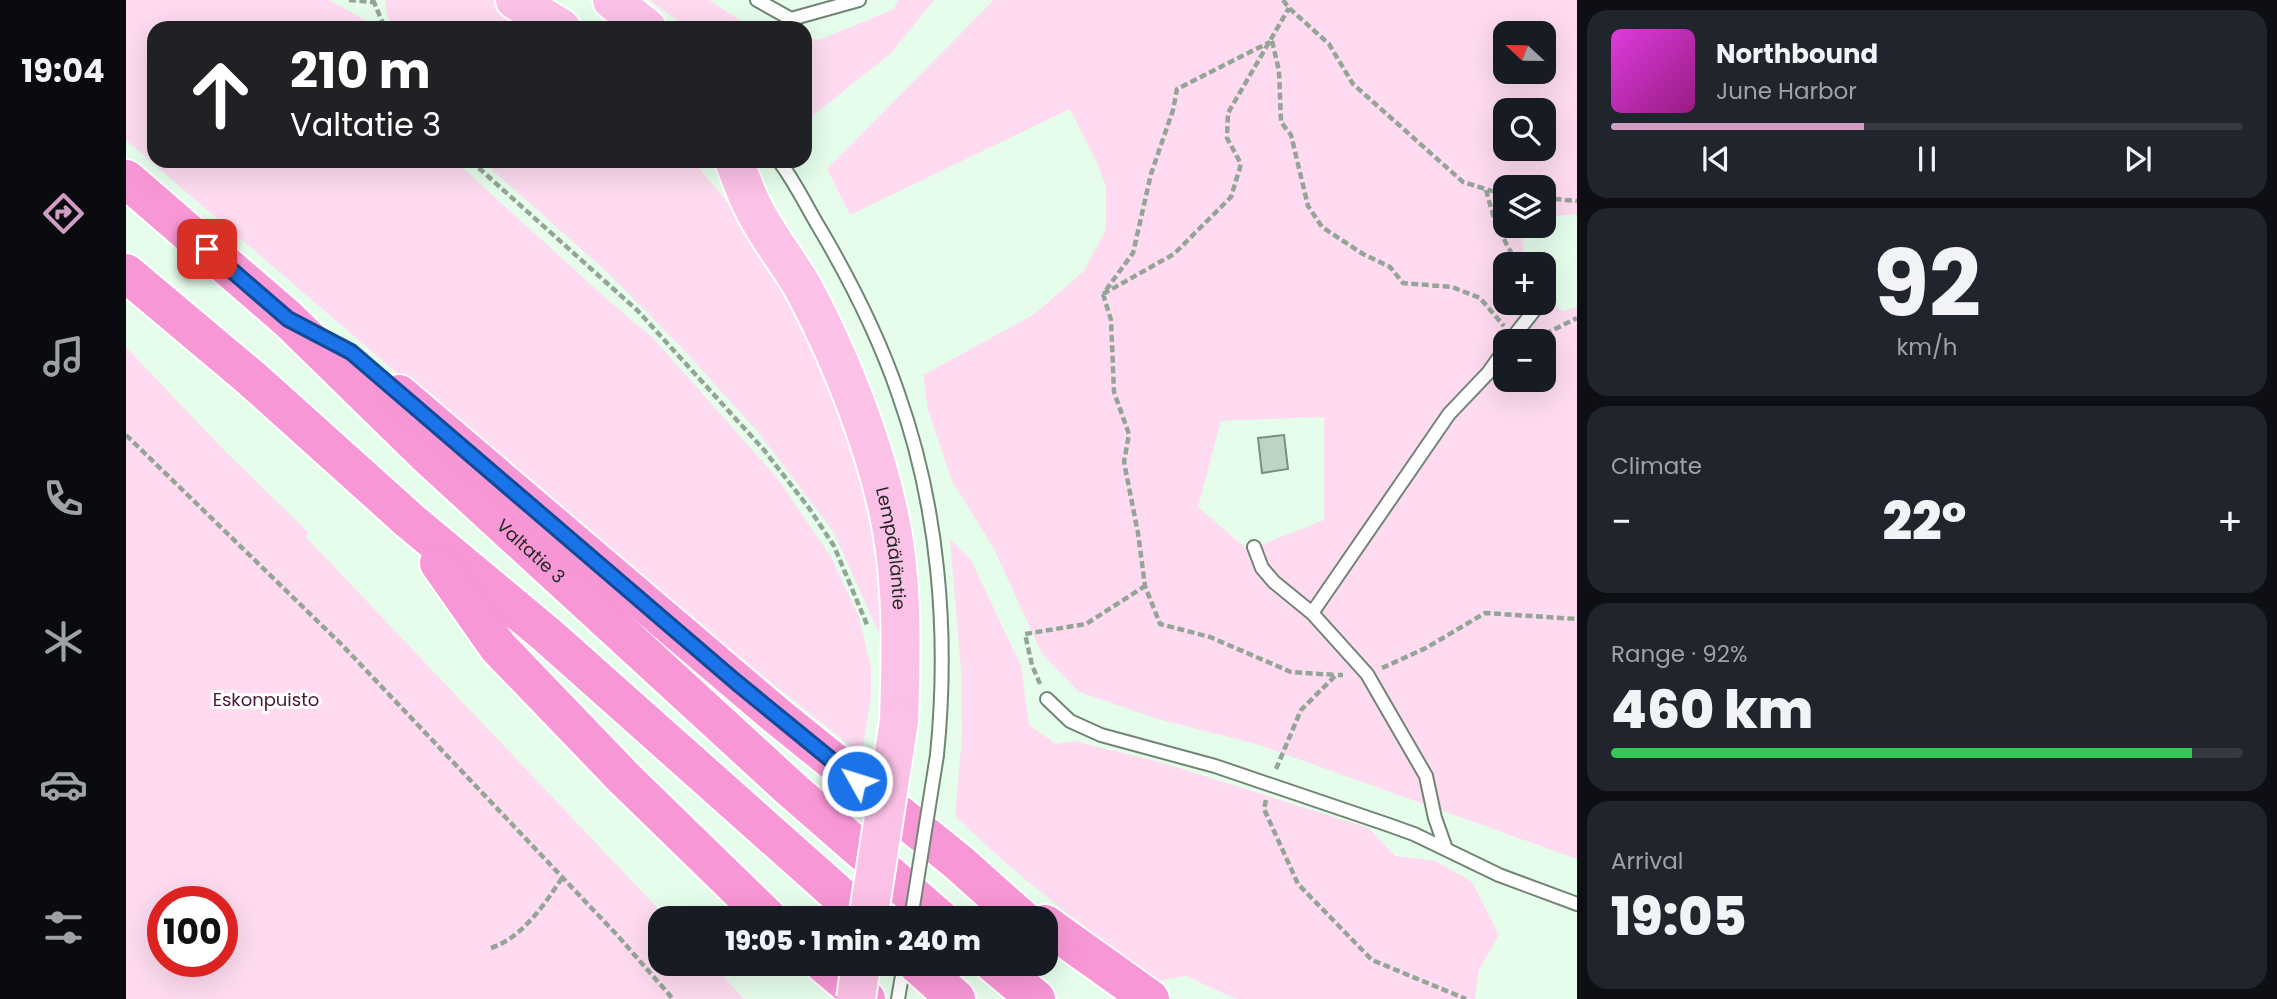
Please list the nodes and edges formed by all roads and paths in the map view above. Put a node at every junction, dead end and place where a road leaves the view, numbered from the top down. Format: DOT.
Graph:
graph roads {
  1 [pos="349,0"];
  2 [pos="515,0"];
  3 [pos="612,0"];
  4 [pos="757,0"];
  5 [pos="859,0"];
  6 [pos="1283,0"];
  7 [pos="373,1"];
  8 [pos="1289,8"];
  9 [pos="382,21"];
  10 [pos="550,21"];
  11 [pos="638,21"];
  12 [pos="1272,41"];
  13 [pos="479,168"];
  14 [pos="715,168"];
  15 [pos="737,168"];
  16 [pos="783,168"];
  17 [pos="126,179"];
  18 [pos="1486,189"];
  19 [pos="1493,191"];
  20 [pos="1556,199"];
  21 [pos="1577,201"];
  22 [pos="752,206"];
  23 [pos="1511,252"];
  24 [pos="126,273"];
  25 [pos="1103,294"];
  26 [pos="1531,315"];
  27 [pos="1577,318"];
  28 [pos="288,319"];
  29 [pos="1504,329"];
  30 [pos="1520,329"];
  31 [pos="1555,329"];
  32 [pos="1493,366"];
  33 [pos="126,435"];
  34 [pos="410,521"];
  35 [pos="1254,547"];
  36 [pos="1145,586"];
  37 [pos="1312,613"];
  38 [pos="1577,619"];
  39 [pos="871,636"];
  40 [pos="1367,674"];
  41 [pos="1336,675"];
  42 [pos="1047,699"];
  43 [pos="1269,785"];
  44 [pos="1446,849"];
  45 [pos="958,862"];
  46 [pos="562,878"];
  47 [pos="1577,904"];
  48 [pos="756,906"];
  49 [pos="852,906"];
  50 [pos="869,906"];
  51 [pos="913,906"];
  52 [pos="925,906"];
  53 [pos="1007,906"];
  54 [pos="1020,906"];
  55 [pos="1058,932"];
  56 [pos="491,948"];
  57 [pos="1058,950"];
  58 [pos="826,976"];
  59 [pos="838,976"];
  60 [pos="859,976"];
  61 [pos="902,976"];
  62 [pos="930,976"];
  63 [pos="1008,976"];
  64 [pos="673,999"];
  65 [pos="849,999"];
  66 [pos="856,999"];
  67 [pos="866,999"];
  68 [pos="898,999"];
  69 [pos="956,999"];
  70 [pos="1036,999"];
  71 [pos="1114,999"];
  72 [pos="1150,999"];
  73 [pos="1466,999"];
  1 -- 7 [label="path"];
  2 -- 10 [label="main road"];
  3 -- 11 [label="main road"];
  4 -- 5 [label="lane"];
  6 -- 8 [label="path"];
  7 -- 9 [label="path"];
  8 -- 12 [label="path"];
  8 -- 18 [label="path"];
  12 -- 25 [label="path"];
  12 -- 25 [label="path"];
  12 -- 29 [label="path"];
  13 -- 39 [label="path"];
  14 -- 22 [label="main road, Lempääläntie"];
  15 -- 22 [label="main road, Lempääläntie"];
  16 -- 51 [label="lane, bridge"];
  17 -- 28 [label="highway, Valtatie 3"];
  18 -- 19 [label="path"];
  18 -- 23 [label="path"];
  20 -- 21 [label="path"];
  22 -- 50 [label="main road, Lempääläntie, bridge"];
  24 -- 34 [label="highway"];
  25 -- 36 [label="path"];
  26 -- 30 [label="lane"];
  27 -- 31 [label="path"];
  28 -- 45 [label="highway"];
  28 -- 52 [label="highway, Valtatie 3"];
  32 -- 37 [label="lane"];
  33 -- 46 [label="path"];
  34 -- 48 [label="highway"];
  34 -- 49 [label="highway"];
  35 -- 37 [label="lane"];
  36 -- 41 [label="path"];
  36 -- 42 [label="path"];
  37 -- 40 [label="lane"];
  38 -- 40 [label="path"];
  40 -- 41 [label="path"];
  40 -- 44 [label="lane"];
  41 -- 43 [label="path"];
  42 -- 43 [label="lane"];
  43 -- 44 [label="lane"];
  43 -- 73 [label="path"];
  44 -- 47 [label="lane"];
  45 -- 53 [label="highway"];
  45 -- 54 [label="highway"];
  46 -- 56 [label="path"];
  46 -- 64 [label="path"];
  55 -- 72 [label="highway"];
  57 -- 71 [label="highway"];
  58 -- 65 [label="highway"];
  59 -- 67 [label="highway"];
  60 -- 66 [label="main road, bridge"];
  61 -- 68 [label="lane"];
  62 -- 69 [label="highway"];
  63 -- 70 [label="highway"];
}
